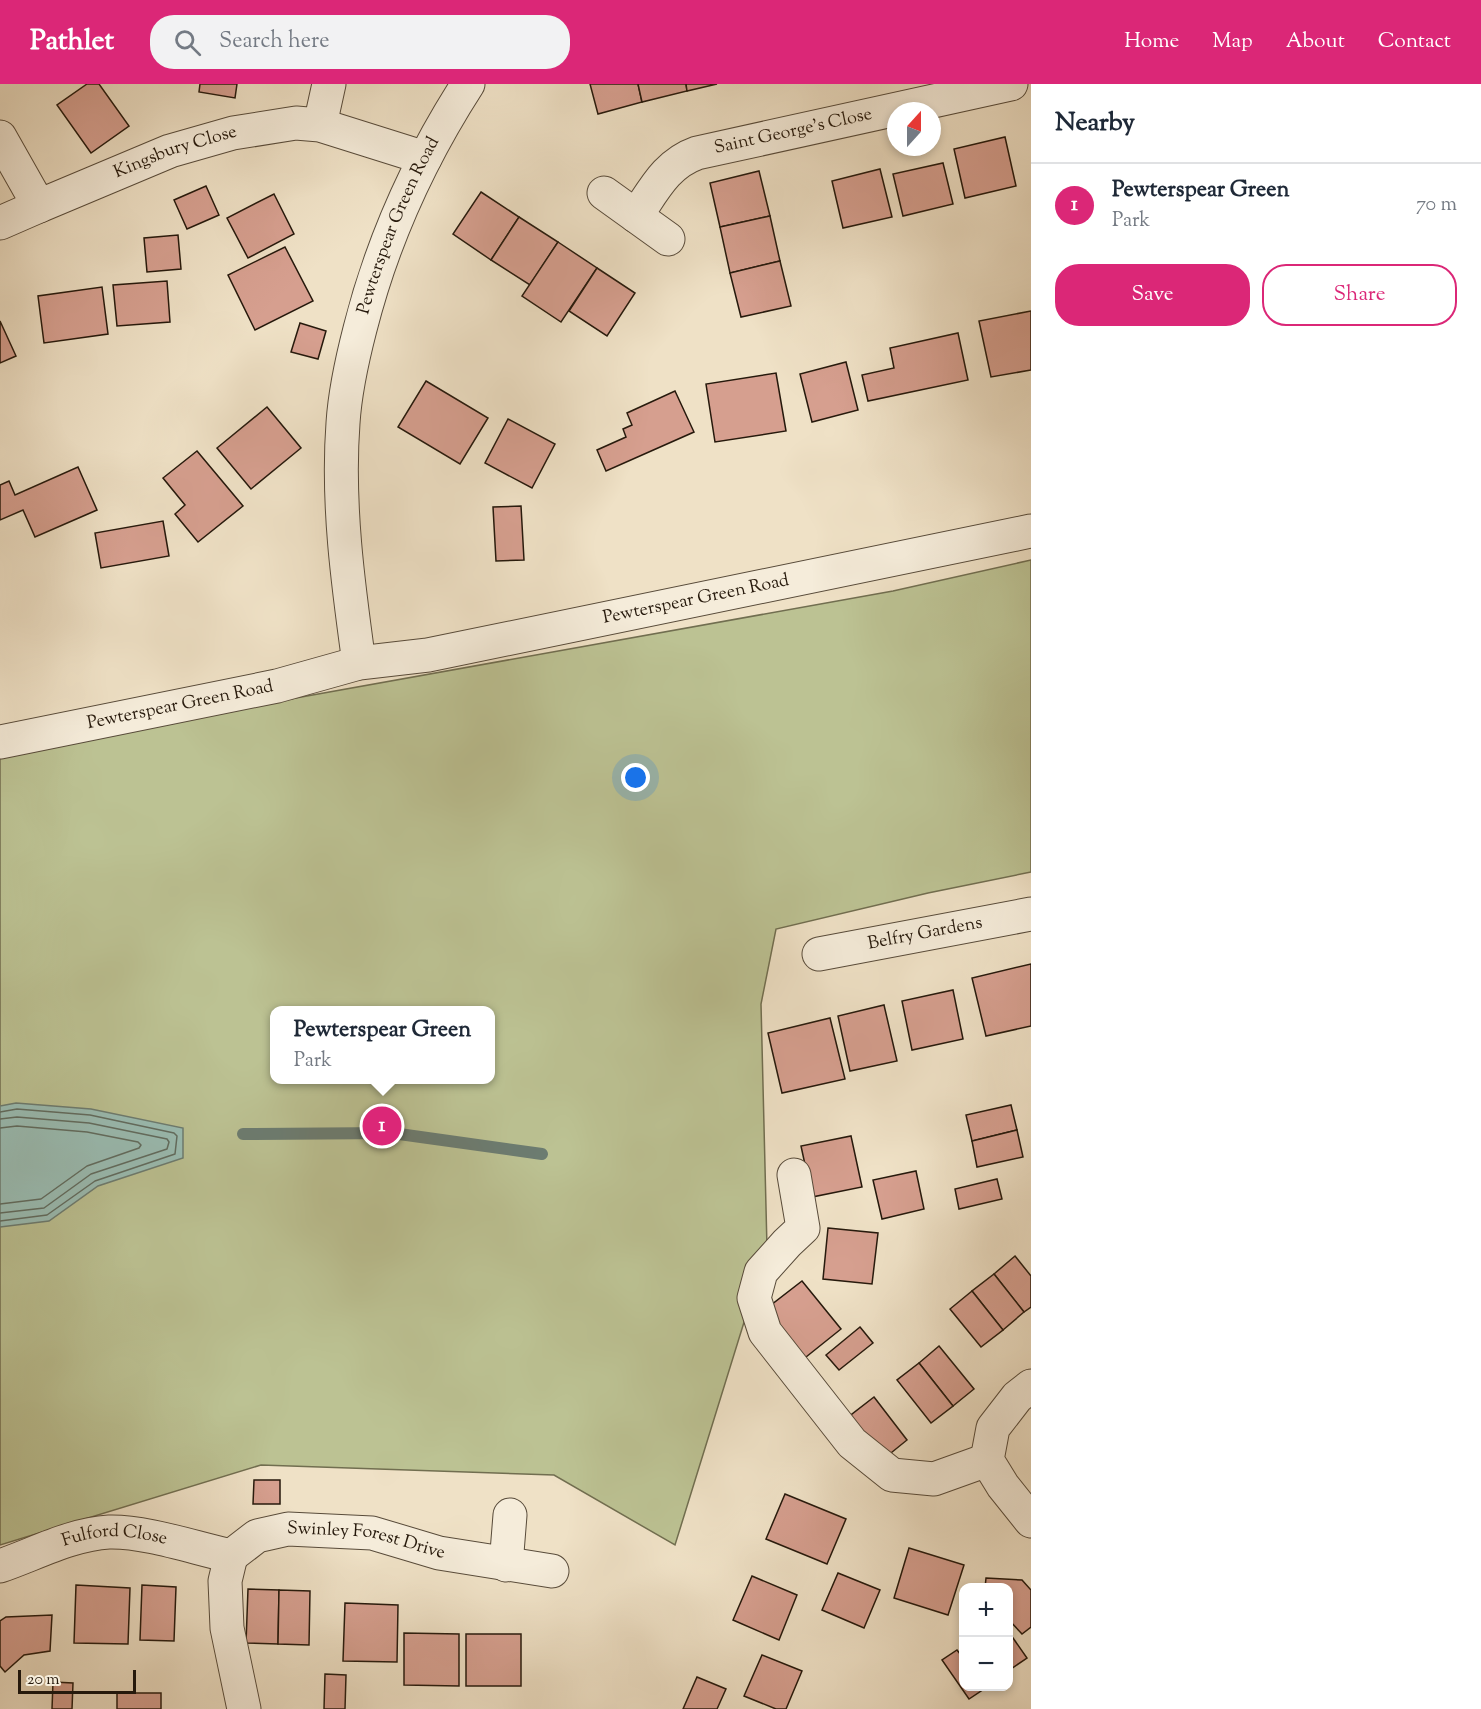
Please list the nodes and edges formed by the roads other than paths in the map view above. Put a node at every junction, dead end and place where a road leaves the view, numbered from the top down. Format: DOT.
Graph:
graph roads {
  1 [pos="329,84"];
  2 [pos="468,84"];
  3 [pos="1011,84"];
  4 [pos="320,125"];
  5 [pos="0,137"];
  6 [pos="425,158"];
  7 [pos="604,193"];
  8 [pos="39,206"];
  9 [pos="636,216"];
  10 [pos="0,223"];
  11 [pos="668,239"];
  12 [pos="1031,531"];
  13 [pos="359,663"];
  14 [pos="0,742"];
  15 [pos="1031,914"];
  16 [pos="819,954"];
  17 [pos="794,1176"];
  18 [pos="1031,1386"];
  19 [pos="995,1473"];
  20 [pos="510,1515"];
  21 [pos="1031,1521"];
  22 [pos="231,1556"];
  23 [pos="506,1565"];
  24 [pos="0,1566"];
  25 [pos="552,1571"];
  26 [pos="244,1709"];
  1 -- 4 [label="street"];
  2 -- 6 [label="street, Pewterspear Green Road"];
  3 -- 9 [label="street, Saint George's Close"];
  4 -- 6 [label="street, Kingsbury Close"];
  4 -- 8 [label="street, Kingsbury Close"];
  5 -- 8 [label="street"];
  6 -- 13 [label="street, Pewterspear Green Road"];
  7 -- 9 [label="street"];
  8 -- 10 [label="street, Kingsbury Close"];
  9 -- 11 [label="street"];
  12 -- 13 [label="street, Pewterspear Green Road"];
  13 -- 14 [label="street, Pewterspear Green Road"];
  15 -- 16 [label="street, Belfry Gardens"];
  17 -- 19 [label="street"];
  18 -- 19 [label="street"];
  19 -- 21 [label="street"];
  20 -- 23 [label="street"];
  22 -- 23 [label="street, Swinley Forest Drive"];
  22 -- 24 [label="street, Fulford Close"];
  22 -- 26 [label="street"];
  23 -- 25 [label="street, Swinley Forest Drive"];
}
